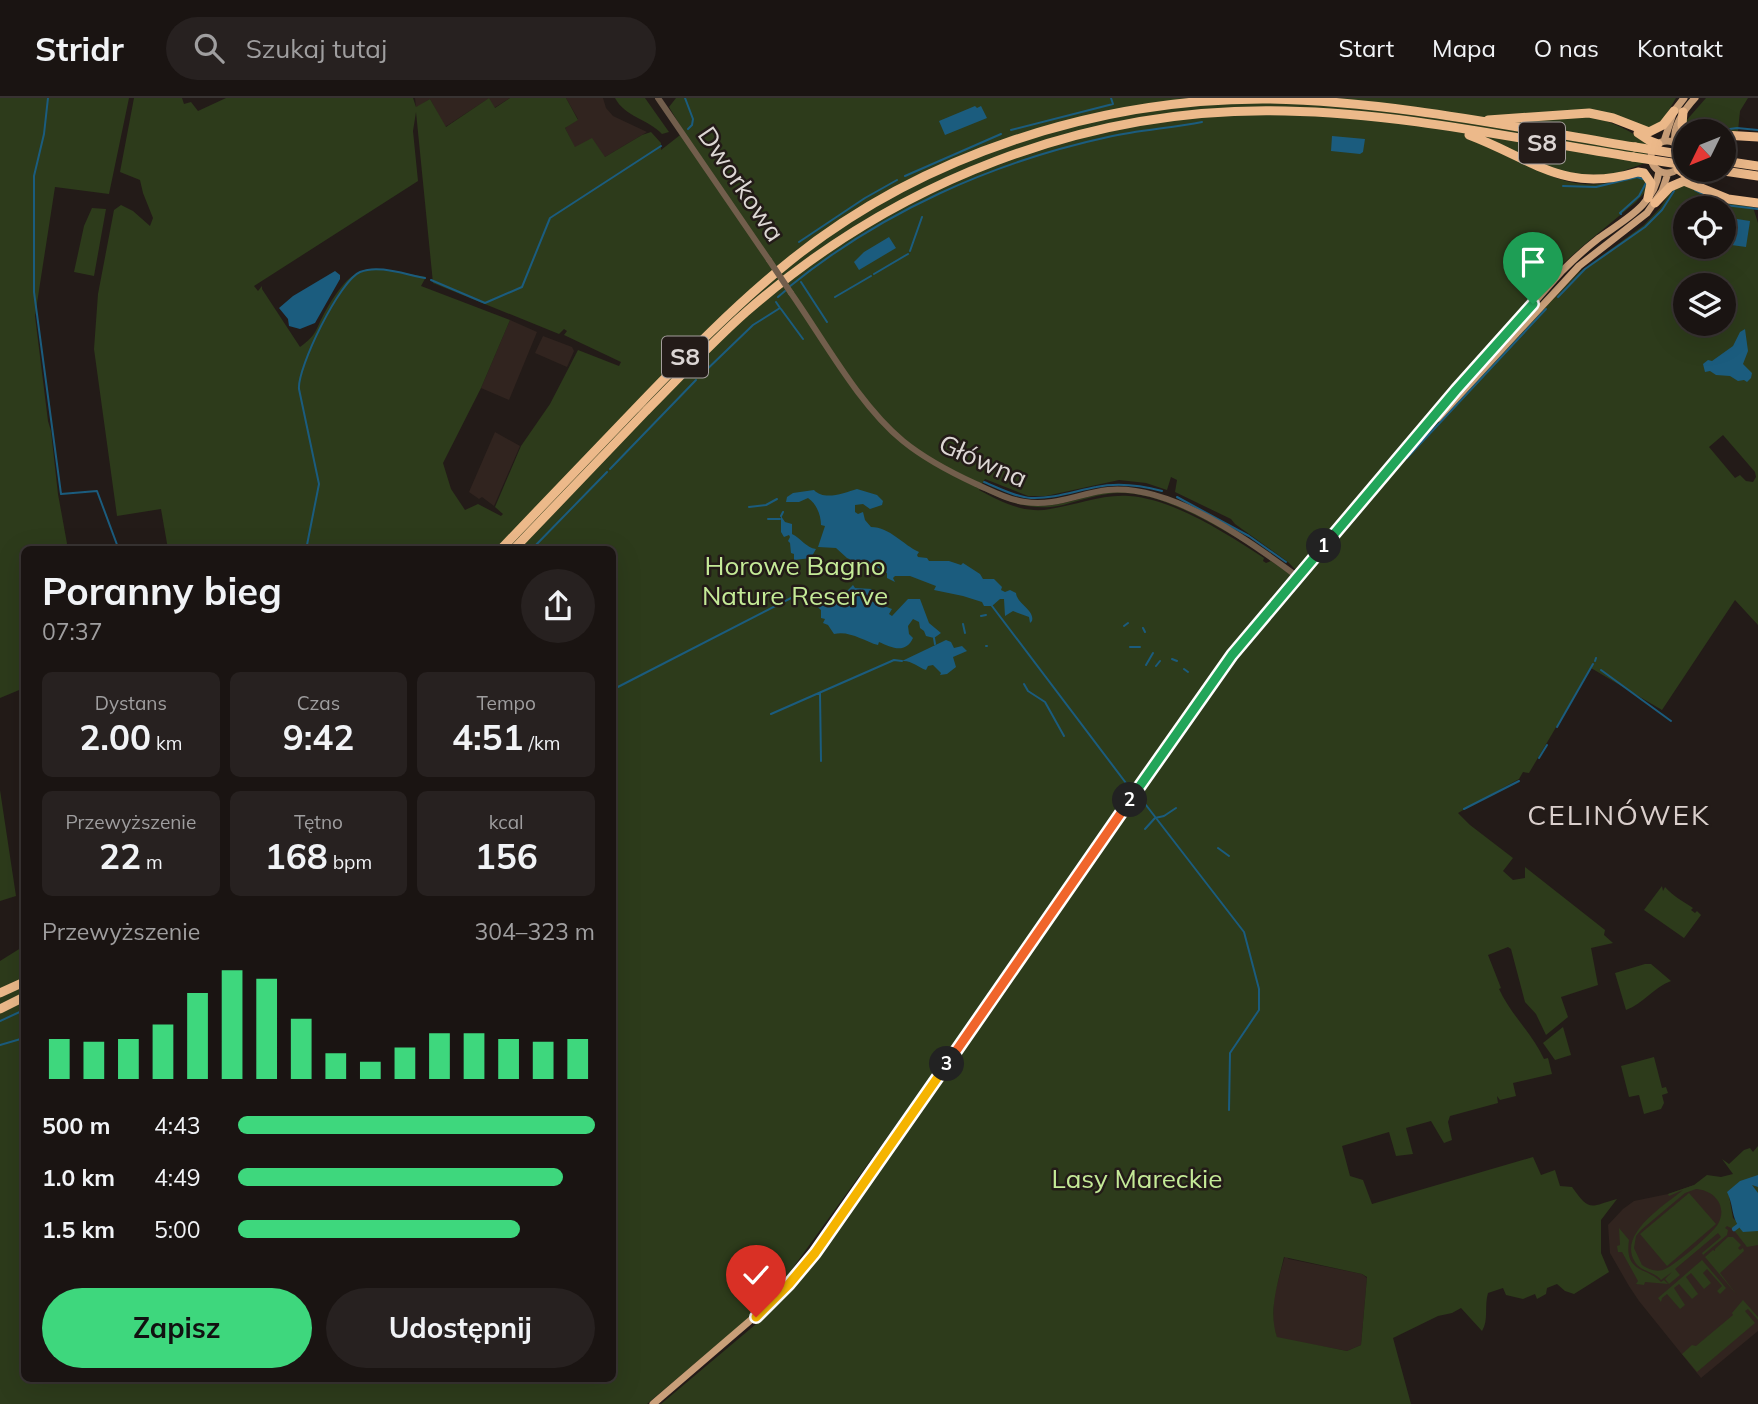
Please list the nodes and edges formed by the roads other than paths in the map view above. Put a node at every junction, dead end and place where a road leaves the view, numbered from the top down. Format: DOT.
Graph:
graph roads {
  1 [pos="658,98"];
  2 [pos="1684,98"];
  3 [pos="1695,98"];
  4 [pos="1679,112"];
  5 [pos="1678,119"];
  6 [pos="1681,119"];
  7 [pos="1469,121"];
  8 [pos="1627,124"];
  9 [pos="1451,128"];
  10 [pos="1736,135"];
  11 [pos="1758,136"];
  12 [pos="1661,142"];
  13 [pos="1673,146"];
  14 [pos="1673,150"];
  15 [pos="1634,152"];
  16 [pos="1736,163"];
  17 [pos="1673,164"];
  18 [pos="1758,166"];
  19 [pos="1655,167"];
  20 [pos="1673,171"];
  21 [pos="1668,173"];
  22 [pos="1736,173"];
  23 [pos="1622,176"];
  24 [pos="1758,176"];
  25 [pos="1697,182"];
  26 [pos="1704,189"];
  27 [pos="1652,201"];
  28 [pos="1758,204"];
  29 [pos="792,293"];
  30 [pos="504,546"];
  31 [pos="517,546"];
  32 [pos="1298,577"];
  33 [pos="21,983"];
  34 [pos="0,993"];
  35 [pos="21,998"];
  36 [pos="0,1009"];
  37 [pos="653,1404"];
  1 -- 29 [label="street, Dworkowa, bridge"];
  2 -- 4 [label="main road"];
  3 -- 4 [label="main road"];
  4 -- 5 [label="main road"];
  4 -- 6 [label="highway"];
  4 -- 8 [label="highway"];
  4 -- 12 [label="main road"];
  7 -- 8 [label="highway"];
  7 -- 15 [label="highway, S8"];
  7 -- 30 [label="highway, S8"];
  8 -- 12 [label="highway"];
  9 -- 15 [label="highway, S8"];
  9 -- 23 [label="highway"];
  9 -- 31 [label="highway, S8"];
  10 -- 11 [label="highway"];
  12 -- 13 [label="main road"];
  12 -- 19 [label="main road"];
  14 -- 15 [label="highway, S8, bridge"];
  15 -- 17 [label="highway, S8, bridge"];
  16 -- 18 [label="highway"];
  19 -- 21 [label="main road"];
  19 -- 23 [label="highway"];
  19 -- 27 [label="main road"];
  20 -- 21 [label="main road"];
  21 -- 27 [label="main road"];
  22 -- 24 [label="highway"];
  23 -- 27 [label="highway"];
  25 -- 26 [label="highway"];
  26 -- 27 [label="highway"];
  26 -- 28 [label="highway"];
  27 -- 32 [label="main road"];
  29 -- 32 [label="street, Główna"];
  32 -- 37 [label="main road"];
  33 -- 34 [label="highway"];
  35 -- 36 [label="highway"];
}
